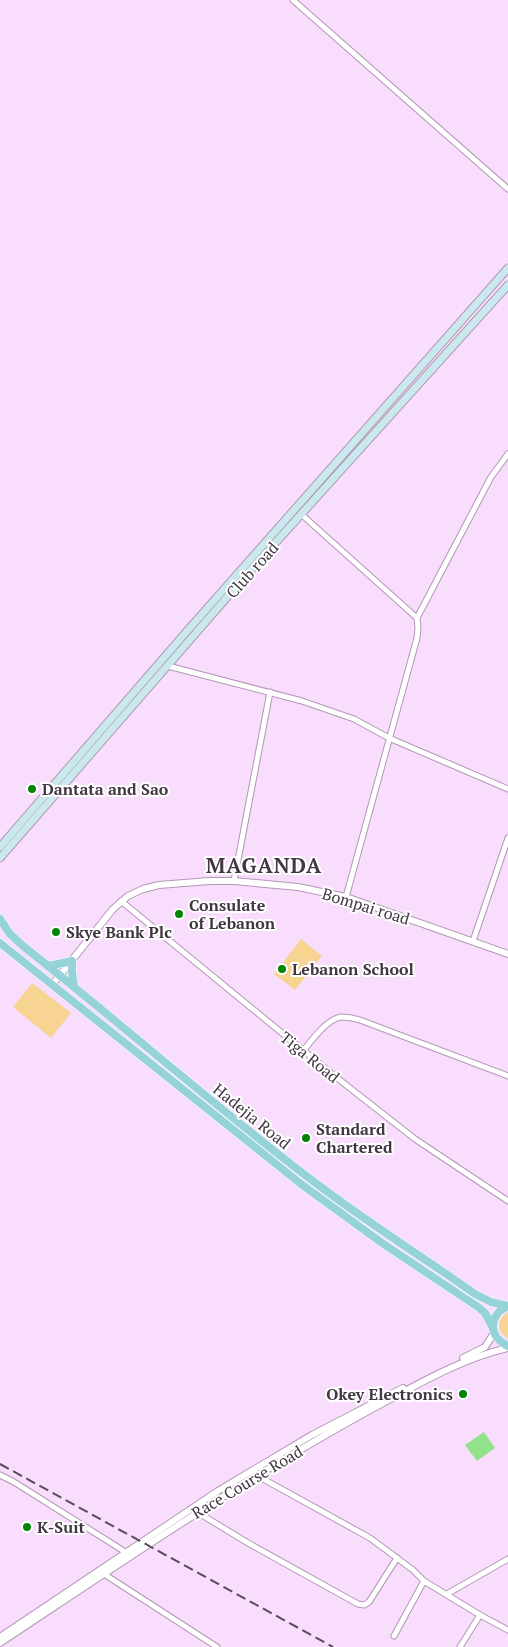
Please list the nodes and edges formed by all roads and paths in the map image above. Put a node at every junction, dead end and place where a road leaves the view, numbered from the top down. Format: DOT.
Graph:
graph roads {
  1 [pos="293,0"];
  2 [pos="508,190"];
  3 [pos="508,268"];
  4 [pos="508,285"];
  5 [pos="508,454"];
  6 [pos="301,514"];
  7 [pos="289,516"];
  8 [pos="295,522"];
  9 [pos="417,618"];
  10 [pos="168,666"];
  11 [pos="270,692"];
  12 [pos="389,738"];
  13 [pos="508,789"];
  14 [pos="54,790"];
  15 [pos="508,838"];
  16 [pos="0,846"];
  17 [pos="0,858"];
  18 [pos="234,881"];
  19 [pos="346,898"];
  20 [pos="121,902"];
  21 [pos="0,919"];
  22 [pos="473,941"];
  23 [pos="0,943"];
  24 [pos="508,954"];
  25 [pos="72,961"];
  26 [pos="48,966"];
  27 [pos="60,976"];
  28 [pos="52,985"];
  29 [pos="74,987"];
  30 [pos="302,1051"];
  31 [pos="508,1076"];
  32 [pos="508,1201"];
  33 [pos="508,1306"];
  34 [pos="494,1331"];
  35 [pos="508,1347"];
  36 [pos="0,1475"];
  37 [pos="256,1475"];
  38 [pos="197,1512"];
  39 [pos="129,1555"];
  40 [pos="397,1558"];
  41 [pos="508,1559"];
  42 [pos="104,1574"];
  43 [pos="424,1581"];
  44 [pos="447,1594"];
  45 [pos="480,1615"];
  46 [pos="508,1630"];
  47 [pos="0,1636"];
  48 [pos="394,1636"];
  49 [pos="0,1643"];
  50 [pos="217,1647"];
  51 [pos="460,1647"];
  1 -- 2 [label="street"];
  3 -- 7 [label="main road"];
  4 -- 6 [label="main road, Club road"];
  5 -- 9 [label="street"];
  6 -- 8 [label="main road, Club road"];
  6 -- 9 [label="street"];
  7 -- 8 [label="main road"];
  7 -- 14 [label="main road"];
  8 -- 10 [label="main road, Club road"];
  9 -- 12 [label="street"];
  10 -- 11 [label="street"];
  10 -- 14 [label="main road, Club road"];
  11 -- 12 [label="street"];
  11 -- 18 [label="street"];
  12 -- 13 [label="street"];
  12 -- 19 [label="street"];
  14 -- 16 [label="main road"];
  14 -- 17 [label="main road, Club road"];
  15 -- 22 [label="street"];
  18 -- 19 [label="street, Bompai road"];
  18 -- 20 [label="street, Bompai road"];
  19 -- 22 [label="street, Bompai road"];
  20 -- 25 [label="street, Bompai road"];
  20 -- 30 [label="street, Tiga Road"];
  21 -- 26 [label="main road, Hadejia Road"];
  22 -- 24 [label="street, Bompai road"];
  23 -- 28 [label="main road, Hadejia Road"];
  25 -- 26 [label="main road"];
  25 -- 27 [label="street, Bompai road"];
  25 -- 29 [label="main road"];
  26 -- 27 [label="main road, Hadejia Road"];
  27 -- 28 [label="street, Bompai road"];
  27 -- 29 [label="main road, Hadejia Road"];
  28 -- 34 [label="main road, Hadejia Road"];
  29 -- 33 [label="main road, Hadejia Road"];
  30 -- 31 [label="street"];
  30 -- 32 [label="street, Tiga Road"];
  33 -- 34 [label="main road"];
  34 -- 35 [label="main road, Hadejia Road"];
  34 -- 39 [label="street, Race Course Road"];
  35 -- 37 [label="street, Race Course Road"];
  36 -- 39 [label="street"];
  37 -- 38 [label="street, Race Course Road"];
  37 -- 40 [label="street"];
  38 -- 39 [label="street, Race Course Road"];
  38 -- 40 [label="street"];
  39 -- 42 [label="street, Race Course Road"];
  39 -- 47 [label="street, Race Course Road"];
  40 -- 43 [label="street"];
  41 -- 44 [label="street"];
  42 -- 49 [label="street, Race Course Road"];
  42 -- 50 [label="street"];
  43 -- 44 [label="street"];
  43 -- 48 [label="street"];
  44 -- 45 [label="street"];
  45 -- 46 [label="street"];
  45 -- 51 [label="street"];
}
